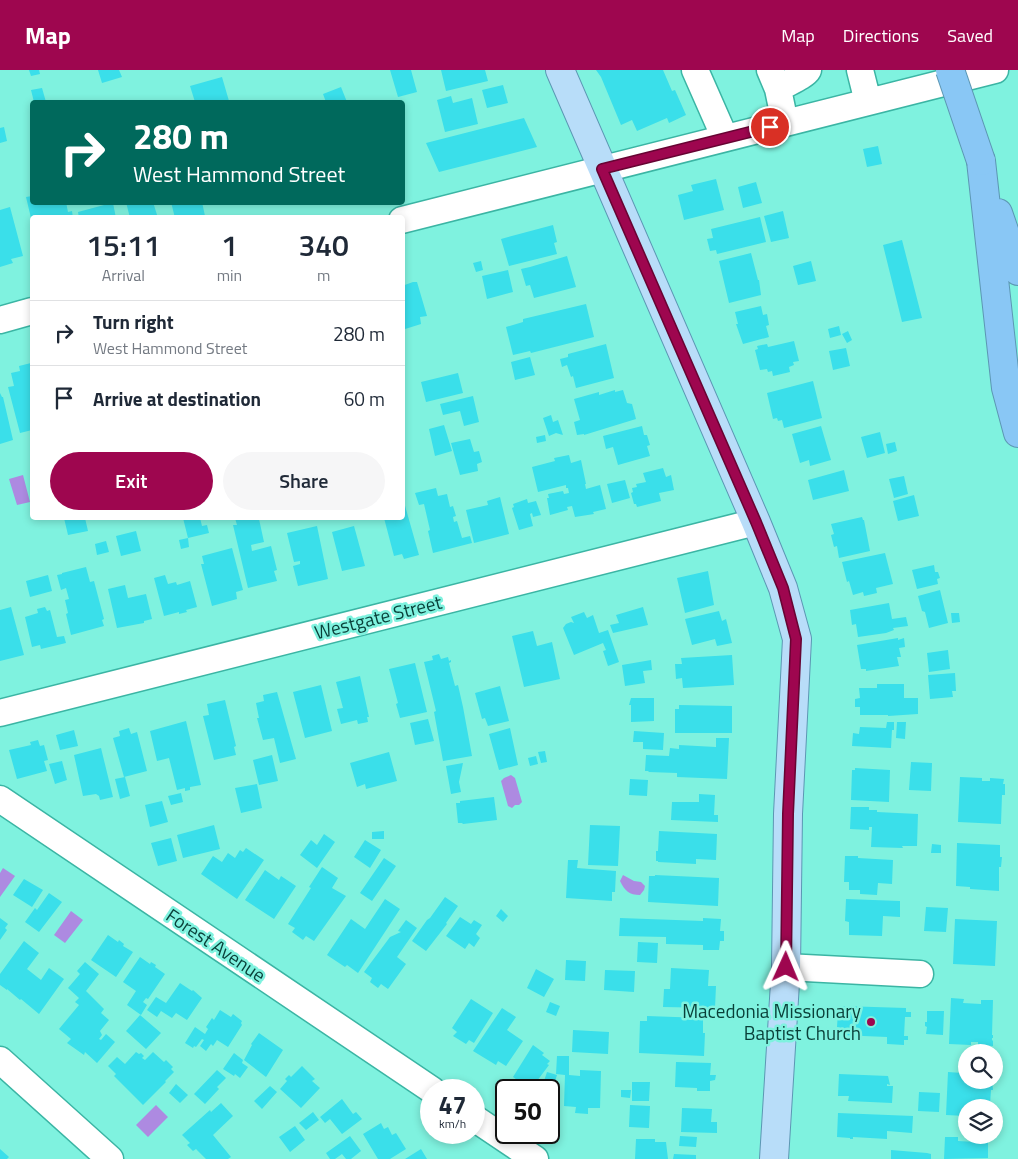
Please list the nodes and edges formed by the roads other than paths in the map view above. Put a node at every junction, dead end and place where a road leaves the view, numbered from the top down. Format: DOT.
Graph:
graph roads {
  1 [pos="560,70"];
  2 [pos="695,70"];
  3 [pos="808,70"];
  4 [pos="860,70"];
  5 [pos="950,70"];
  6 [pos="995,70"];
  7 [pos="774,79"];
  8 [pos="868,102"];
  9 [pos="785,123"];
  10 [pos="724,138"];
  11 [pos="981,162"];
  12 [pos="602,169"];
  13 [pos="405,219"];
  14 [pos="1018,271"];
  15 [pos="30,312"];
  16 [pos="0,320"];
  17 [pos="1018,433"];
  18 [pos="756,522"];
  19 [pos="0,713"];
  20 [pos="0,799"];
  21 [pos="786,967"];
  22 [pos="920,974"];
  23 [pos="0,1060"];
  24 [pos="420,1082"];
  25 [pos="485,1125"];
  26 [pos="110,1159"];
  27 [pos="535,1159"];
  28 [pos="774,1159"];
  1 -- 12 [label="main road"];
  2 -- 10 [label="street"];
  3 -- 7 [label="street"];
  4 -- 8 [label="street"];
  5 -- 11 [label="highway, bridge"];
  6 -- 8 [label="street"];
  7 -- 9 [label="street"];
  8 -- 9 [label="street"];
  9 -- 10 [label="street"];
  10 -- 12 [label="street"];
  11 -- 14 [label="highway"];
  11 -- 17 [label="highway"];
  12 -- 13 [label="street"];
  12 -- 18 [label="main road"];
  15 -- 16 [label="street"];
  18 -- 19 [label="street, Westgate Street"];
  18 -- 21 [label="main road"];
  20 -- 24 [label="street, Forest Avenue"];
  21 -- 22 [label="street"];
  21 -- 28 [label="main road"];
  23 -- 26 [label="street"];
  25 -- 27 [label="street"];
}
